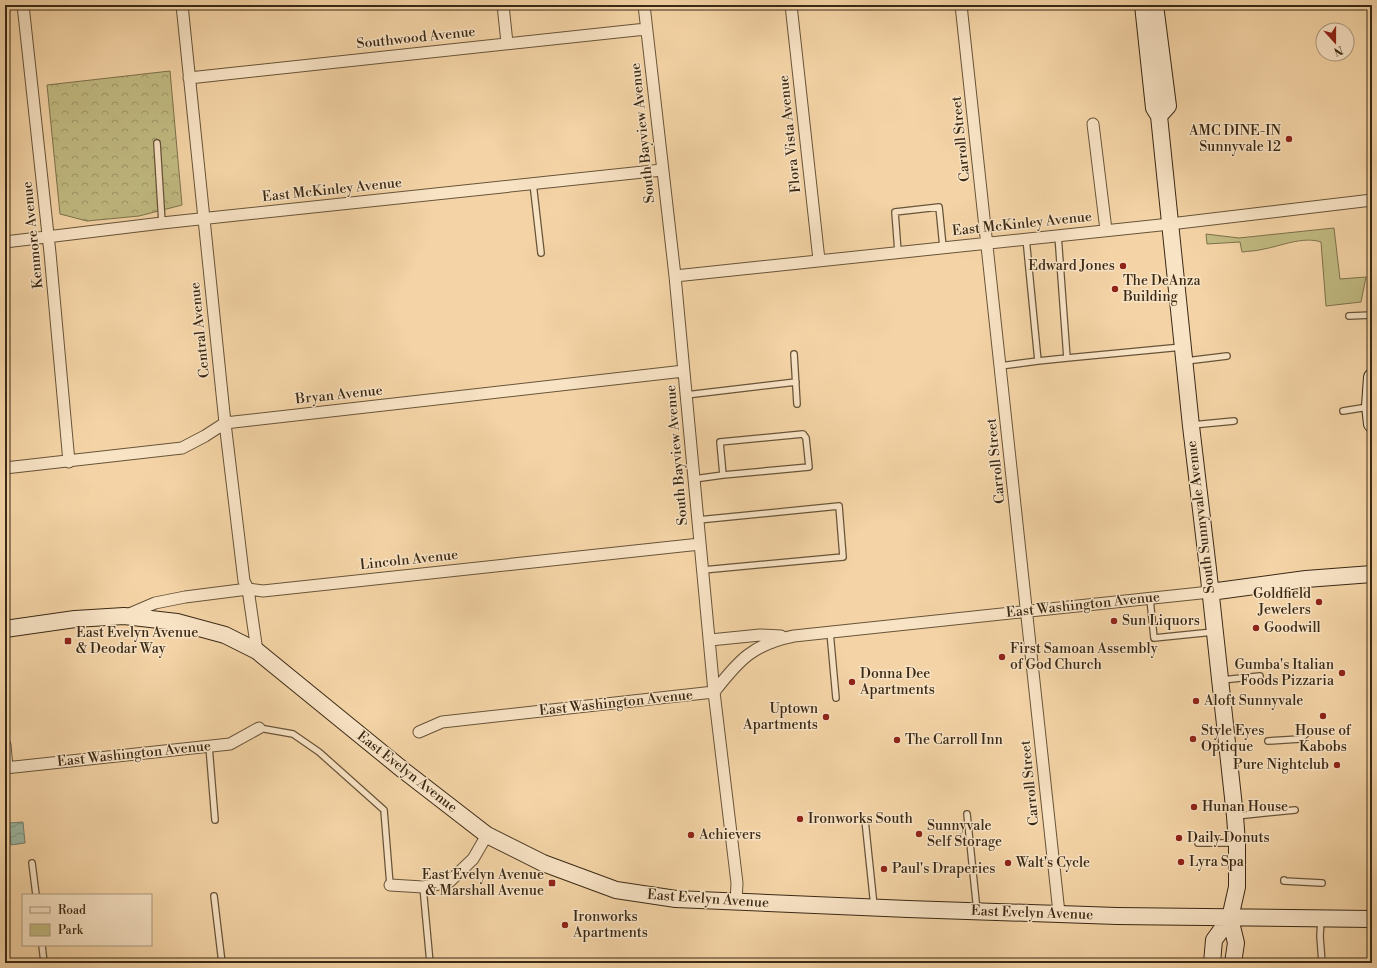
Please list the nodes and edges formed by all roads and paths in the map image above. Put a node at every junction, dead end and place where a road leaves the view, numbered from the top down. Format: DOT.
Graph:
graph roads {
  1 [pos="23,5"];
  2 [pos="182,5"];
  3 [pos="503,5"];
  4 [pos="644,5"];
  5 [pos="791,5"];
  6 [pos="961,5"];
  7 [pos="1142,5"];
  8 [pos="1155,5"];
  9 [pos="646,29"];
  10 [pos="507,43"];
  11 [pos="190,78"];
  12 [pos="1159,116"];
  13 [pos="1093,124"];
  14 [pos="157,143"];
  15 [pos="662,170"];
  16 [pos="532,184"];
  17 [pos="1372,200"];
  18 [pos="203,220"];
  19 [pos="162,223"];
  20 [pos="1170,224"];
  21 [pos="1106,230"];
  22 [pos="1058,235"];
  23 [pos="48,237"];
  24 [pos="1026,238"];
  25 [pos="5,242"];
  26 [pos="987,242"];
  27 [pos="942,247"];
  28 [pos="898,252"];
  29 [pos="541,253"];
  30 [pos="819,260"];
  31 [pos="675,276"];
  32 [pos="1372,315"];
  33 [pos="1350,316"];
  34 [pos="794,354"];
  35 [pos="1183,354"];
  36 [pos="1227,356"];
  37 [pos="1067,358"];
  38 [pos="1038,361"];
  39 [pos="1000,366"];
  40 [pos="684,371"];
  41 [pos="1372,377"];
  42 [pos="796,382"];
  43 [pos="686,395"];
  44 [pos="797,404"];
  45 [pos="1371,406"];
  46 [pos="1344,411"];
  47 [pos="1234,421"];
  48 [pos="225,423"];
  49 [pos="1372,424"];
  50 [pos="1191,426"];
  51 [pos="69,462"];
  52 [pos="5,468"];
  53 [pos="723,475"];
  54 [pos="694,479"];
  55 [pos="698,520"];
  56 [pos="700,544"];
  57 [pos="703,570"];
  58 [pos="1372,574"];
  59 [pos="248,589"];
  60 [pos="1210,592"];
  61 [pos="1150,599"];
  62 [pos="1027,611"];
  63 [pos="124,616"];
  64 [pos="5,629"];
  65 [pos="830,632"];
  66 [pos="1214,632"];
  67 [pos="794,636"];
  68 [pos="710,640"];
  69 [pos="257,651"];
  70 [pos="1260,676"];
  71 [pos="1220,681"];
  72 [pos="714,692"];
  73 [pos="836,698"];
  74 [pos="259,728"];
  75 [pos="419,732"];
  76 [pos="1305,732"];
  77 [pos="1268,742"];
  78 [pos="5,745"];
  79 [pos="208,746"];
  80 [pos="6,768"];
  81 [pos="1295,810"];
  82 [pos="967,814"];
  83 [pos="1235,816"];
  84 [pos="215,820"];
  85 [pos="865,820"];
  86 [pos="487,835"];
  87 [pos="1198,843"];
  88 [pos="1237,844"];
  89 [pos="32,863"];
  90 [pos="1284,880"];
  91 [pos="1322,883"];
  92 [pos="390,885"];
  93 [pos="422,887"];
  94 [pos="36,894"];
  95 [pos="214,896"];
  96 [pos="736,902"];
  97 [pos="874,908"];
  98 [pos="977,911"];
  99 [pos="1060,913"];
  100 [pos="1230,918"];
  101 [pos="1321,918"];
  102 [pos="1372,919"];
  103 [pos="42,946"];
  104 [pos="44,963"];
  105 [pos="222,963"];
  106 [pos="430,963"];
  107 [pos="1212,963"];
  108 [pos="1233,963"];
  109 [pos="1322,963"];
  1 -- 23 [label="street, Kenmore Avenue"];
  2 -- 11 [label="street, Central Avenue"];
  3 -- 10 [label="street"];
  4 -- 9 [label="street, South Bayview Avenue"];
  5 -- 30 [label="street, Flora Vista Avenue"];
  6 -- 26 [label="street, Carroll Street"];
  7 -- 12 [label="main road, South Sunnyvale Avenue"];
  8 -- 12 [label="main road"];
  9 -- 10 [label="street, Southwood Avenue"];
  9 -- 15 [label="street, South Bayview Avenue"];
  10 -- 11 [label="street, Southwood Avenue"];
  11 -- 18 [label="street, Central Avenue"];
  12 -- 20 [label="main road, South Sunnyvale Avenue"];
  13 -- 21 [label="street"];
  14 -- 19 [label="lane"];
  15 -- 16 [label="street, East McKinley Avenue"];
  15 -- 31 [label="street, South Bayview Avenue"];
  16 -- 18 [label="street, East McKinley Avenue"];
  16 -- 29 [label="lane"];
  17 -- 20 [label="street, East McKinley Avenue"];
  18 -- 19 [label="street, East McKinley Avenue"];
  18 -- 48 [label="street, Central Avenue"];
  19 -- 23 [label="street, East McKinley Avenue"];
  20 -- 21 [label="street, East McKinley Avenue"];
  20 -- 35 [label="main road, South Sunnyvale Avenue"];
  21 -- 22 [label="street, East McKinley Avenue"];
  22 -- 24 [label="street, East McKinley Avenue"];
  22 -- 37 [label="lane"];
  23 -- 25 [label="street, East McKinley Avenue"];
  23 -- 51 [label="street, Kenmore Avenue"];
  24 -- 26 [label="street, East McKinley Avenue"];
  24 -- 38 [label="lane"];
  26 -- 27 [label="street, East McKinley Avenue"];
  26 -- 39 [label="street, Carroll Street"];
  27 -- 28 [label="street, East McKinley Avenue"];
  27 -- 28 [label="lane"];
  28 -- 30 [label="street, East McKinley Avenue"];
  30 -- 31 [label="street, East McKinley Avenue"];
  31 -- 40 [label="street, South Bayview Avenue"];
  32 -- 33 [label="lane"];
  34 -- 42 [label="lane"];
  35 -- 36 [label="lane"];
  35 -- 37 [label="lane"];
  35 -- 50 [label="main road, South Sunnyvale Avenue"];
  37 -- 38 [label="lane"];
  38 -- 39 [label="lane"];
  39 -- 62 [label="street, Carroll Street"];
  40 -- 43 [label="street, South Bayview Avenue"];
  40 -- 48 [label="street, Bryan Avenue"];
  41 -- 45 [label="main road"];
  42 -- 43 [label="lane"];
  42 -- 44 [label="lane"];
  43 -- 54 [label="street, South Bayview Avenue"];
  45 -- 46 [label="lane"];
  45 -- 49 [label="main road"];
  47 -- 50 [label="lane"];
  48 -- 51 [label="street, Bryan Avenue"];
  48 -- 59 [label="street, Central Avenue"];
  50 -- 60 [label="main road, South Sunnyvale Avenue"];
  51 -- 52 [label="street, Bryan Avenue"];
  53 -- 53 [label="lane"];
  53 -- 54 [label="lane"];
  54 -- 55 [label="street, South Bayview Avenue"];
  55 -- 56 [label="street, South Bayview Avenue"];
  55 -- 57 [label="lane"];
  56 -- 57 [label="street, South Bayview Avenue"];
  56 -- 59 [label="street, Lincoln Avenue"];
  57 -- 68 [label="street, South Bayview Avenue"];
  58 -- 60 [label="main road, East Washington Avenue"];
  59 -- 63 [label="street, Lincoln Avenue"];
  59 -- 69 [label="street, Central Avenue"];
  60 -- 61 [label="street, East Washington Avenue"];
  60 -- 66 [label="main road, South Sunnyvale Avenue"];
  61 -- 62 [label="street, East Washington Avenue"];
  61 -- 66 [label="lane"];
  62 -- 65 [label="street, East Washington Avenue"];
  62 -- 99 [label="street, Carroll Street"];
  63 -- 64 [label="main road, East Evelyn Avenue"];
  63 -- 69 [label="main road, East Evelyn Avenue"];
  65 -- 67 [label="street, East Washington Avenue"];
  65 -- 73 [label="lane"];
  66 -- 71 [label="main road, South Sunnyvale Avenue"];
  67 -- 68 [label="street, East Washington Avenue"];
  67 -- 72 [label="street, East Washington Avenue"];
  68 -- 72 [label="street, South Bayview Avenue"];
  69 -- 86 [label="main road, East Evelyn Avenue"];
  70 -- 71 [label="lane"];
  71 -- 83 [label="main road, South Sunnyvale Avenue"];
  72 -- 75 [label="street, East Washington Avenue"];
  72 -- 96 [label="street, South Bayview Avenue"];
  74 -- 79 [label="street, East Washington Avenue"];
  74 -- 92 [label="lane"];
  76 -- 77 [label="lane"];
  78 -- 80 [label="street"];
  79 -- 80 [label="street, East Washington Avenue"];
  79 -- 84 [label="lane"];
  81 -- 83 [label="lane"];
  82 -- 98 [label="lane"];
  83 -- 88 [label="main road, South Sunnyvale Avenue"];
  85 -- 97 [label="lane"];
  86 -- 93 [label="street"];
  86 -- 96 [label="main road, East Evelyn Avenue"];
  87 -- 88 [label="lane"];
  88 -- 100 [label="main road, South Sunnyvale Avenue"];
  89 -- 94 [label="lane"];
  90 -- 91 [label="lane"];
  92 -- 93 [label="street"];
  93 -- 106 [label="lane"];
  95 -- 105 [label="lane"];
  96 -- 97 [label="main road, East Evelyn Avenue"];
  97 -- 98 [label="main road, East Evelyn Avenue"];
  98 -- 99 [label="main road, East Evelyn Avenue"];
  99 -- 100 [label="main road, East Evelyn Avenue"];
  100 -- 101 [label="main road, East Evelyn Avenue"];
  100 -- 107 [label="main road"];
  100 -- 108 [label="main road"];
  101 -- 102 [label="main road, East Evelyn Avenue"];
  101 -- 109 [label="lane"];
  103 -- 104 [label="lane"];
}
